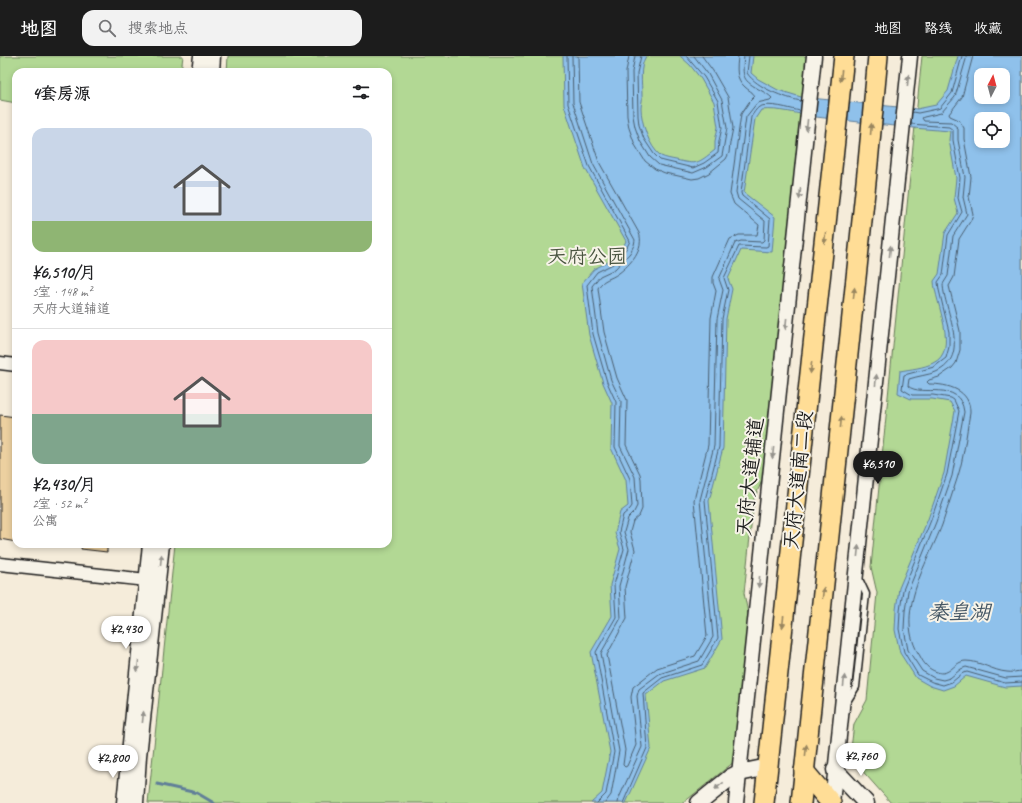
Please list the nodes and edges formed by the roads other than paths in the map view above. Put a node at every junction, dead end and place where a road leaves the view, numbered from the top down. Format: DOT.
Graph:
graph roads {
  1 [pos="201,56"];
  2 [pos="213,56"];
  3 [pos="814,56"];
  4 [pos="844,56"];
  5 [pos="878,56"];
  6 [pos="910,56"];
  7 [pos="200,68"];
  8 [pos="212,68"];
  9 [pos="0,363"];
  10 [pos="12,364"];
  11 [pos="150,548"];
  12 [pos="161,548"];
  13 [pos="0,564"];
  14 [pos="153,581"];
  15 [pos="134,757"];
  16 [pos="768,767"];
  17 [pos="835,770"];
  18 [pos="804,771"];
  19 [pos="739,773"];
  20 [pos="124,803"];
  21 [pos="136,803"];
  22 [pos="699,803"];
  23 [pos="736,803"];
  24 [pos="764,803"];
  25 [pos="801,803"];
  26 [pos="831,803"];
  27 [pos="866,803"];
  1 -- 7 [label="street"];
  2 -- 8 [label="street"];
  3 -- 19 [label="street, 天府大道辅道, one-way"];
  4 -- 16 [label="highway, 天府大道南二段, one-way"];
  18 -- 5 [label="highway, 天府大道南二段, one-way"];
  17 -- 6 [label="street, one-way"];
  9 -- 10 [label="street"];
  11 -- 14 [label="street"];
  14 -- 12 [label="street, one-way"];
  13 -- 14 [label="street"];
  14 -- 15 [label="street"];
  15 -- 20 [label="street"];
  15 -- 21 [label="street"];
  16 -- 19 [label="main road"];
  16 -- 24 [label="highway, 天府大道南二段"];
  17 -- 26 [label="street"];
  17 -- 27 [label="main road"];
  18 -- 25 [label="highway, 天府大道南二段"];
  18 -- 26 [label="highway"];
  19 -- 22 [label="main road, one-way"];
  19 -- 23 [label="street, 天府大道辅道"];
}
